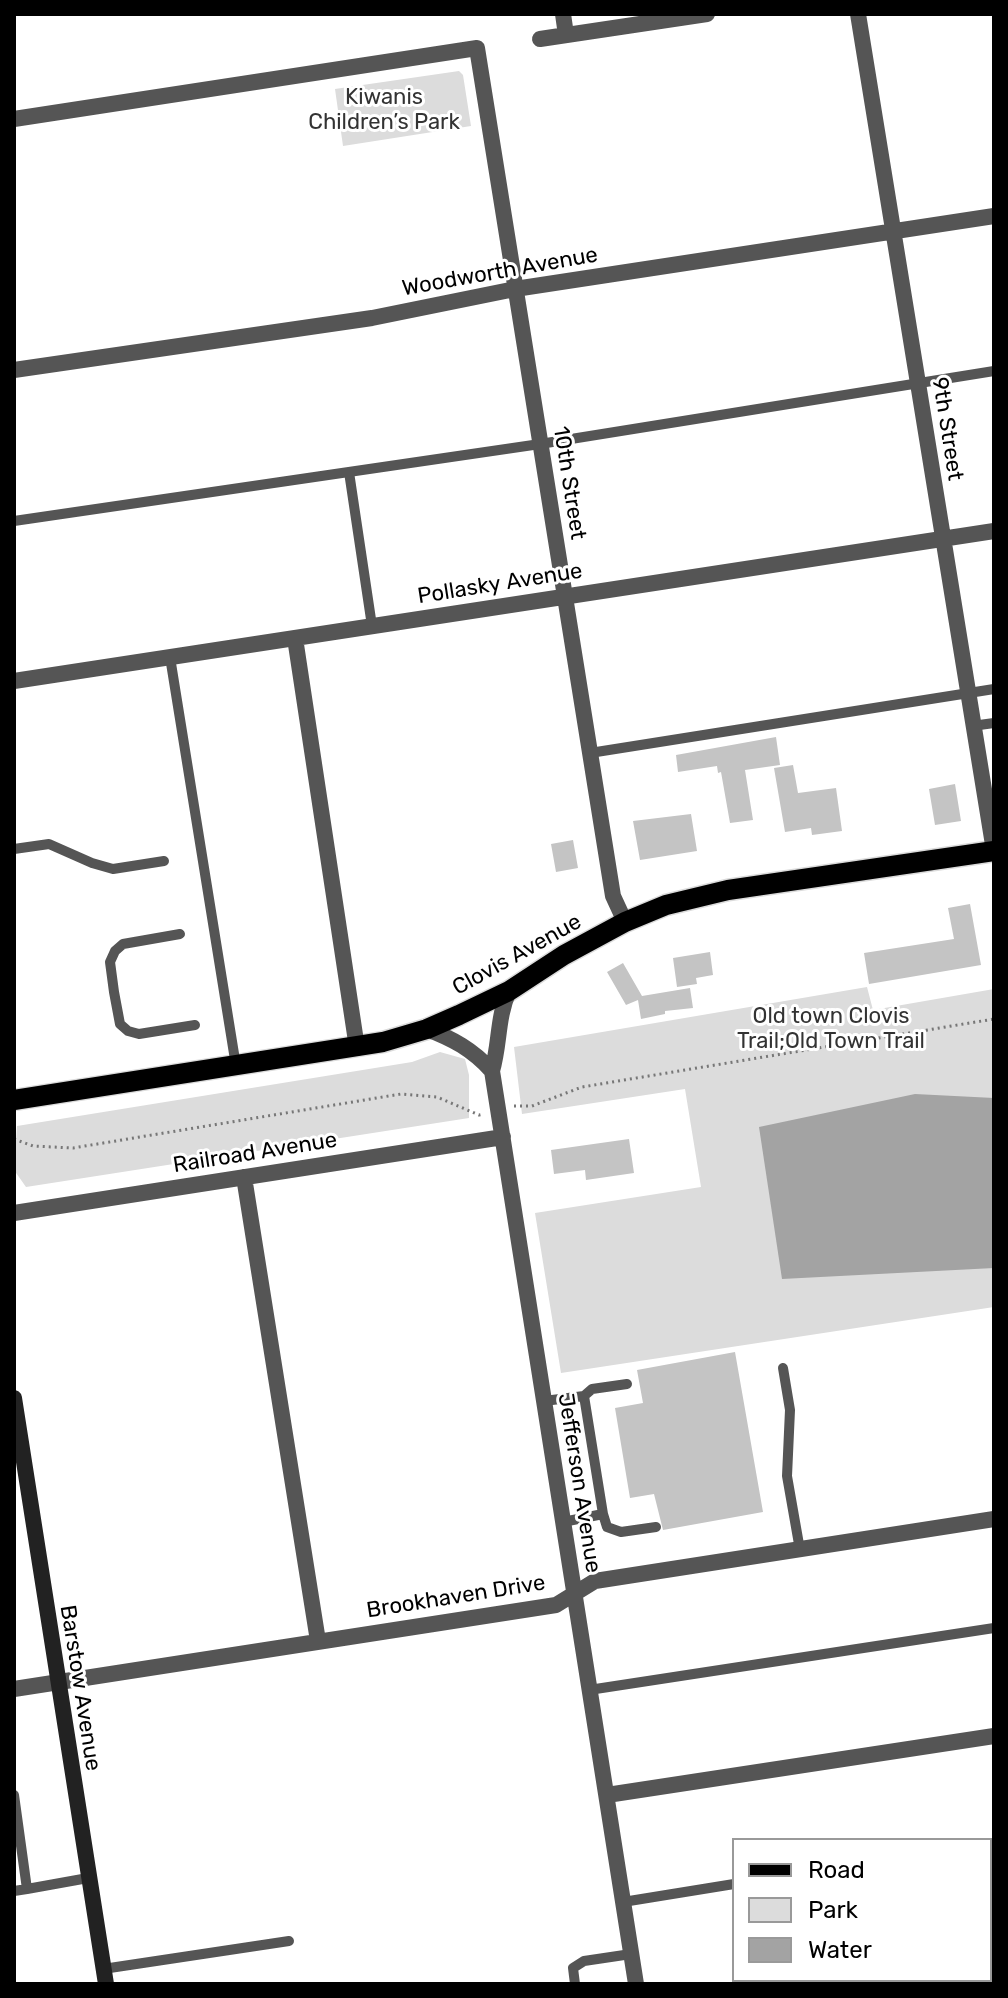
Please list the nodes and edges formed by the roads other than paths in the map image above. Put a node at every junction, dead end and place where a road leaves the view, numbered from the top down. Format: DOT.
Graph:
graph roads {
  1 [pos="563,14"];
  2 [pos="707,14"];
  3 [pos="858,14"];
  4 [pos="566,35"];
  5 [pos="540,39"];
  6 [pos="14,119"];
  7 [pos="994,216"];
  8 [pos="893,232"];
  9 [pos="515,289"];
  10 [pos="14,370"];
  11 [pos="994,371"];
  12 [pos="918,383"];
  13 [pos="540,444"];
  14 [pos="349,472"];
  15 [pos="14,521"];
  16 [pos="994,531"];
  17 [pos="943,540"];
  18 [pos="565,596"];
  19 [pos="372,626"];
  20 [pos="295,638"];
  21 [pos="170,657"];
  22 [pos="14,681"];
  23 [pos="994,689"];
  24 [pos="967,694"];
  25 [pos="994,723"];
  26 [pos="972,726"];
  27 [pos="590,753"];
  28 [pos="14,849"];
  29 [pos="994,851"];
  30 [pos="164,861"];
  31 [pos="625,922"];
  32 [pos="180,934"];
  33 [pos="509,991"];
  34 [pos="195,1025"];
  35 [pos="427,1029"];
  36 [pos="357,1048"];
  37 [pos="236,1066"];
  38 [pos="492,1071"];
  39 [pos="14,1100"];
  40 [pos="503,1137"];
  41 [pos="244,1177"];
  42 [pos="14,1213"];
  43 [pos="783,1368"];
  44 [pos="627,1384"];
  45 [pos="584,1396"];
  46 [pos="14,1398"];
  47 [pos="544,1401"];
  48 [pos="603,1514"];
  49 [pos="994,1519"];
  50 [pos="563,1522"];
  51 [pos="656,1527"];
  52 [pos="800,1550"];
  53 [pos="574,1592"];
  54 [pos="994,1628"];
  55 [pos="318,1641"];
  56 [pos="57,1682"];
  57 [pos="14,1689"];
  58 [pos="589,1690"];
  59 [pos="994,1736"];
  60 [pos="14,1795"];
  61 [pos="607,1795"];
  62 [pos="88,1878"];
  63 [pos="732,1884"];
  64 [pos="27,1889"];
  65 [pos="14,1891"];
  66 [pos="623,1902"];
  67 [pos="289,1941"];
  68 [pos="631,1954"];
  69 [pos="105,1977"];
  70 [pos="575,1984"];
  71 [pos="636,1984"];
  1 -- 4 [label="street"];
  2 -- 4 [label="street"];
  3 -- 8 [label="street, 9th Street"];
  4 -- 5 [label="street"];
  6 -- 9 [label="street, 10th Street"];
  7 -- 8 [label="street, Woodworth Avenue"];
  8 -- 9 [label="street, Woodworth Avenue"];
  8 -- 12 [label="street, 9th Street"];
  9 -- 10 [label="street, Woodworth Avenue"];
  9 -- 13 [label="street, 10th Street"];
  11 -- 12 [label="lane"];
  12 -- 13 [label="lane"];
  12 -- 17 [label="street, 9th Street"];
  13 -- 14 [label="lane"];
  13 -- 18 [label="street, 10th Street"];
  14 -- 15 [label="lane"];
  14 -- 19 [label="lane"];
  16 -- 17 [label="street, Pollasky Avenue"];
  17 -- 18 [label="street, Pollasky Avenue"];
  17 -- 24 [label="street, 9th Street"];
  18 -- 19 [label="street, Pollasky Avenue"];
  18 -- 27 [label="street, 10th Street"];
  19 -- 20 [label="street, Pollasky Avenue"];
  20 -- 21 [label="street, Pollasky Avenue"];
  20 -- 36 [label="street"];
  21 -- 22 [label="street, Pollasky Avenue"];
  21 -- 37 [label="lane"];
  23 -- 24 [label="lane"];
  24 -- 26 [label="street, 9th Street"];
  24 -- 27 [label="lane"];
  25 -- 26 [label="lane"];
  26 -- 29 [label="street, 9th Street"];
  27 -- 31 [label="street, 10th Street"];
  28 -- 30 [label="lane"];
  29 -- 31 [label="main road, Clovis Avenue"];
  31 -- 33 [label="main road, Clovis Avenue"];
  32 -- 34 [label="lane"];
  33 -- 35 [label="main road, Clovis Avenue"];
  33 -- 38 [label="street, Jefferson Avenue"];
  35 -- 36 [label="main road, Clovis Avenue"];
  35 -- 38 [label="street"];
  36 -- 37 [label="main road, Clovis Avenue"];
  37 -- 39 [label="main road, Clovis Avenue"];
  38 -- 40 [label="street, Jefferson Avenue"];
  40 -- 41 [label="street, Railroad Avenue"];
  40 -- 47 [label="street, Jefferson Avenue"];
  41 -- 42 [label="street, Railroad Avenue"];
  41 -- 55 [label="street"];
  43 -- 52 [label="lane"];
  44 -- 45 [label="lane"];
  45 -- 47 [label="lane"];
  45 -- 48 [label="lane"];
  46 -- 56 [label="main road, Barstow Avenue"];
  47 -- 50 [label="street, Jefferson Avenue"];
  48 -- 50 [label="lane"];
  48 -- 51 [label="lane"];
  49 -- 52 [label="street, Brookhaven Drive"];
  50 -- 53 [label="street, Jefferson Avenue"];
  52 -- 53 [label="street, Brookhaven Drive"];
  53 -- 55 [label="street, Brookhaven Drive"];
  53 -- 58 [label="street, Jefferson Avenue"];
  54 -- 58 [label="lane"];
  55 -- 56 [label="street, Brookhaven Drive"];
  56 -- 57 [label="street, Brookhaven Drive"];
  56 -- 62 [label="main road, Barstow Avenue"];
  58 -- 61 [label="street, Jefferson Avenue"];
  59 -- 61 [label="street"];
  60 -- 64 [label="lane"];
  61 -- 66 [label="street, Jefferson Avenue"];
  62 -- 64 [label="lane"];
  62 -- 69 [label="main road, Barstow Avenue"];
  63 -- 66 [label="lane"];
  64 -- 65 [label="lane"];
  66 -- 68 [label="street, Jefferson Avenue"];
  67 -- 69 [label="lane"];
  68 -- 70 [label="lane"];
  68 -- 71 [label="street, Jefferson Avenue"];
}
